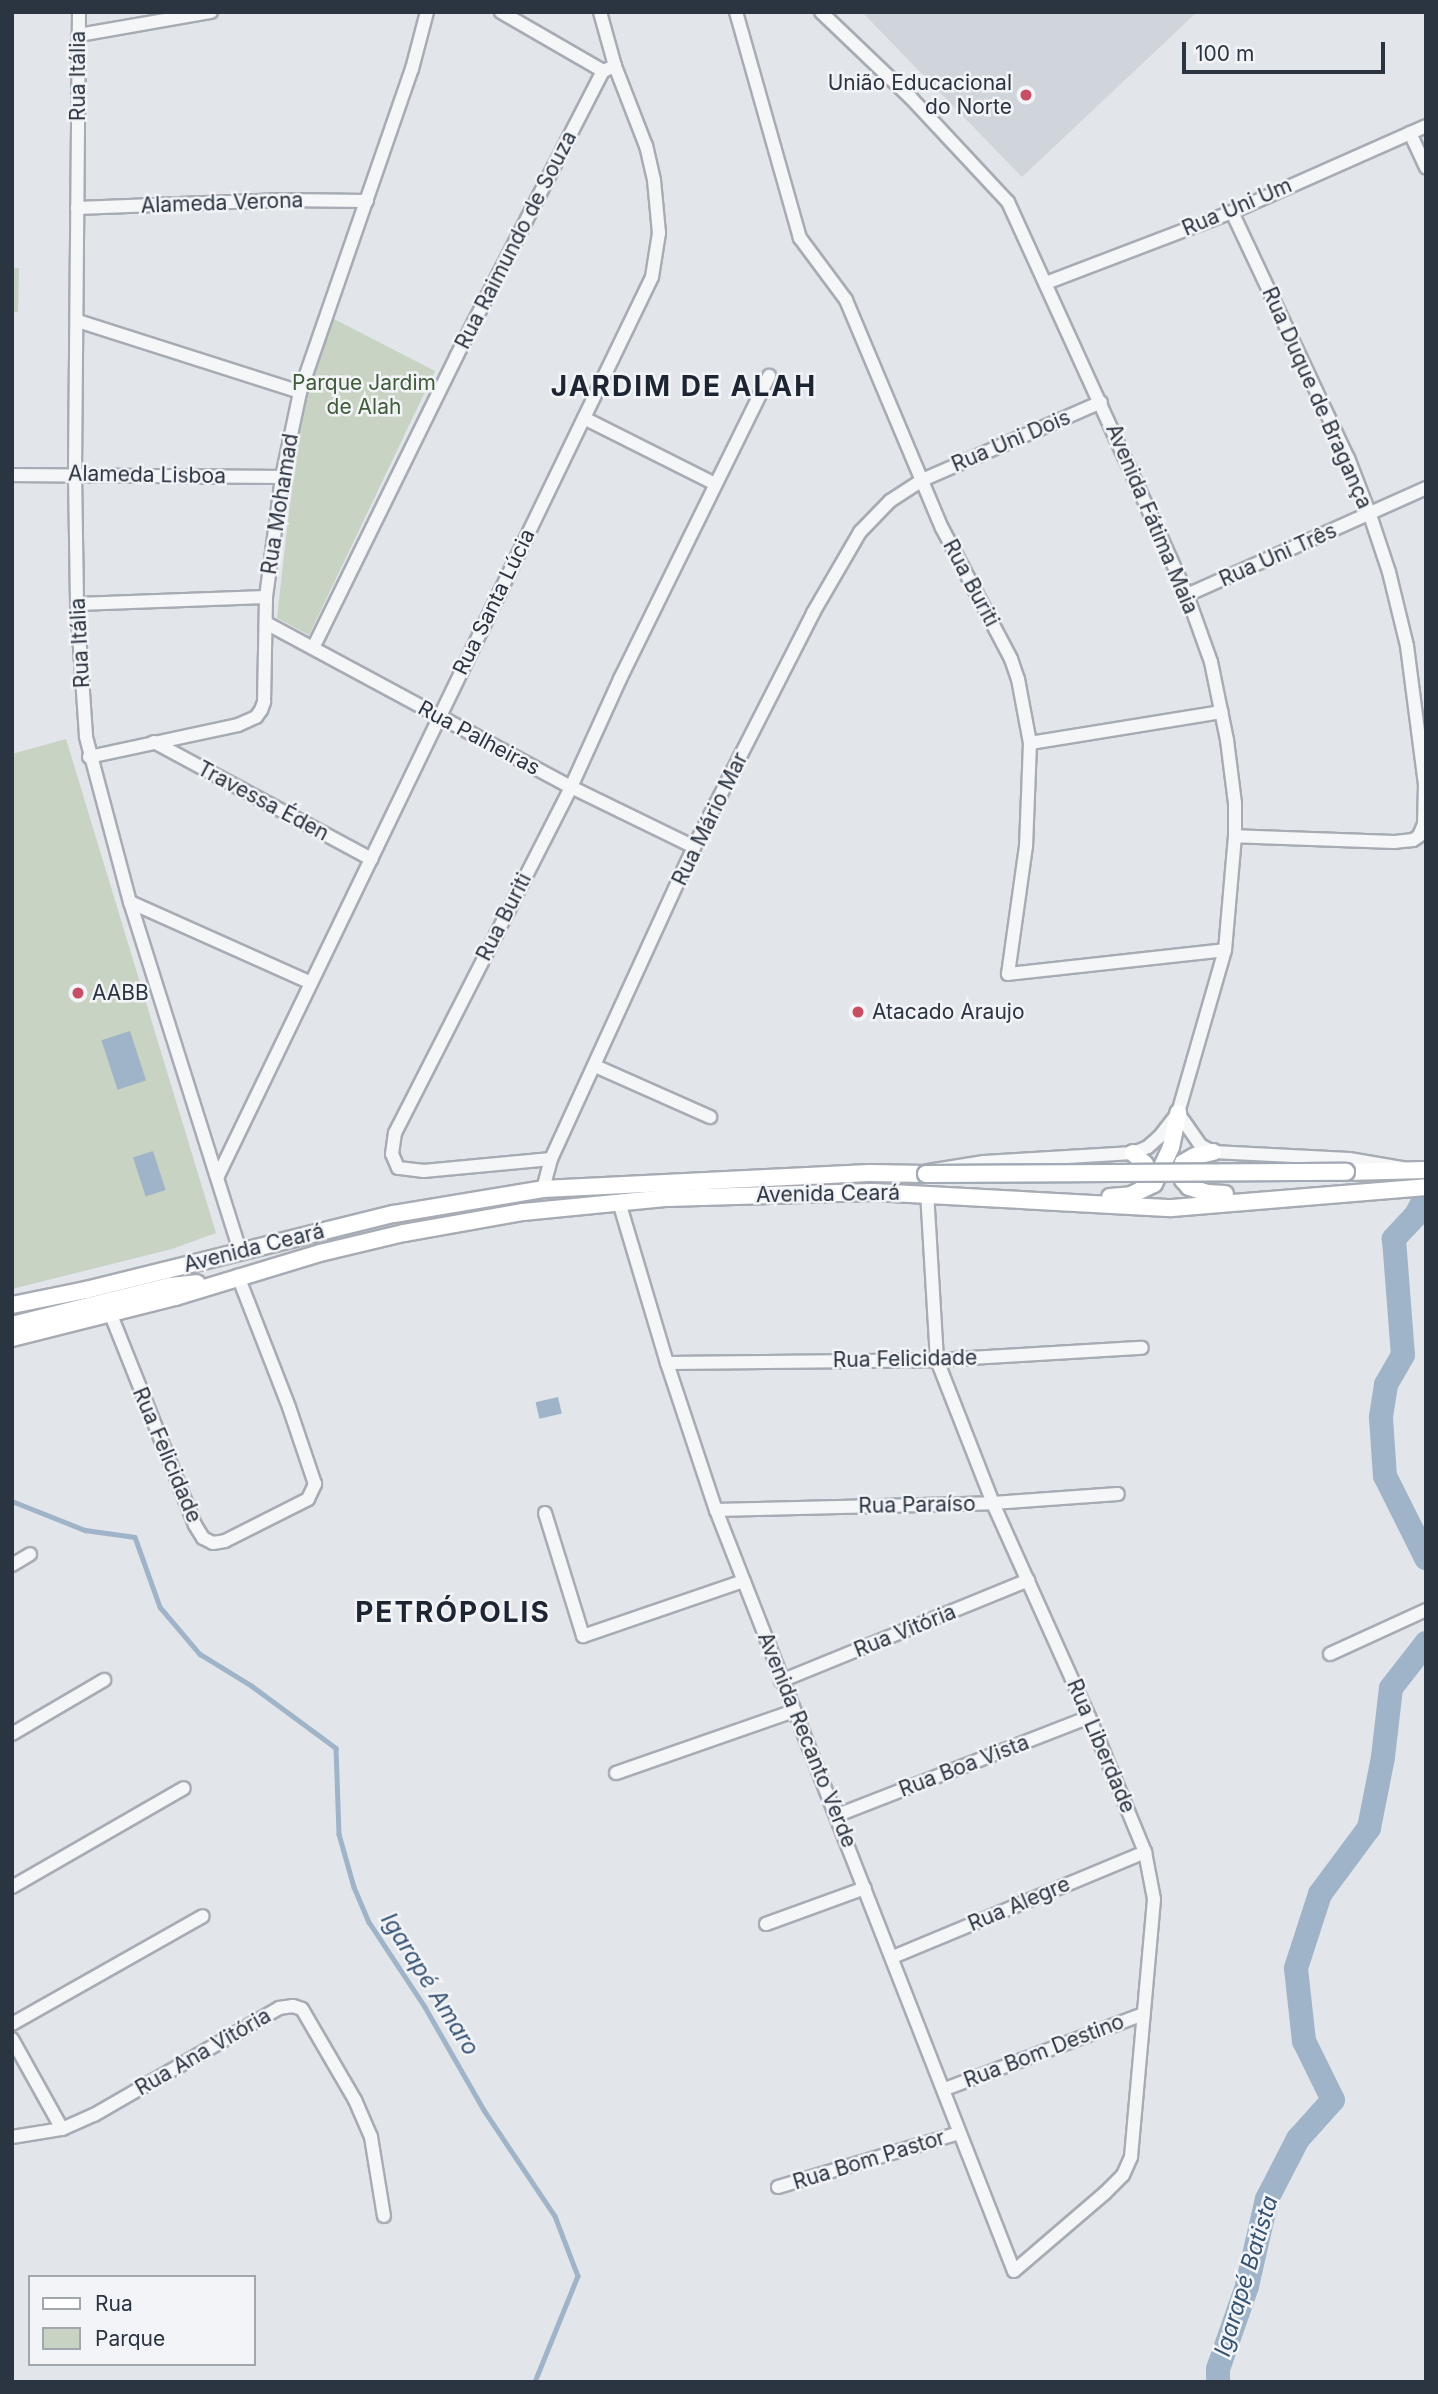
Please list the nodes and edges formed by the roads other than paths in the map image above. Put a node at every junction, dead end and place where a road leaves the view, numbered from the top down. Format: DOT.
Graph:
graph roads {
  1 [pos="79,12"];
  2 [pos="212,12"];
  3 [pos="427,12"];
  4 [pos="501,12"];
  5 [pos="600,12"];
  6 [pos="736,12"];
  7 [pos="821,12"];
  8 [pos="79,35"];
  9 [pos="609,68"];
  10 [pos="1426,125"];
  11 [pos="1410,133"];
  12 [pos="1426,167"];
  13 [pos="367,201"];
  14 [pos="77,208"];
  15 [pos="1231,212"];
  16 [pos="1046,283"];
  17 [pos="78,321"];
  18 [pos="769,376"];
  19 [pos="300,392"];
  20 [pos="1101,402"];
  21 [pos="584,418"];
  22 [pos="75,474"];
  23 [pos="12,475"];
  24 [pos="282,477"];
  25 [pos="922,480"];
  26 [pos="715,484"];
  27 [pos="1426,488"];
  28 [pos="1370,515"];
  29 [pos="1187,595"];
  30 [pos="266,597"];
  31 [pos="77,604"];
  32 [pos="265,623"];
  33 [pos="313,648"];
  34 [pos="1222,712"];
  35 [pos="439,717"];
  36 [pos="154,742"];
  37 [pos="1030,743"];
  38 [pos="89,757"];
  39 [pos="571,787"];
  40 [pos="1235,836"];
  41 [pos="694,847"];
  42 [pos="371,859"];
  43 [pos="130,902"];
  44 [pos="1225,950"];
  45 [pos="309,982"];
  46 [pos="595,1066"];
  47 [pos="1178,1113"];
  48 [pos="710,1117"];
  49 [pos="1133,1153"];
  50 [pos="1213,1153"];
  51 [pos="551,1158"];
  52 [pos="1419,1170"];
  53 [pos="921,1174"];
  54 [pos="218,1176"];
  55 [pos="1426,1187"];
  56 [pos="543,1189"];
  57 [pos="1143,1189"];
  58 [pos="927,1193"];
  59 [pos="1294,1196"];
  60 [pos="1062,1201"];
  61 [pos="619,1202"];
  62 [pos="240,1251"];
  63 [pos="232,1278"];
  64 [pos="12,1305"];
  65 [pos="111,1315"];
  66 [pos="12,1325"];
  67 [pos="12,1338"];
  68 [pos="1142,1348"];
  69 [pos="937,1360"];
  70 [pos="667,1363"];
  71 [pos="1118,1494"];
  72 [pos="993,1503"];
  73 [pos="716,1510"];
  74 [pos="545,1513"];
  75 [pos="30,1554"];
  76 [pos="12,1565"];
  77 [pos="1028,1580"];
  78 [pos="744,1581"];
  79 [pos="1426,1610"];
  80 [pos="1330,1654"];
  81 [pos="104,1680"];
  82 [pos="781,1681"];
  83 [pos="794,1711"];
  84 [pos="1090,1717"];
  85 [pos="12,1734"];
  86 [pos="616,1773"];
  87 [pos="184,1788"];
  88 [pos="838,1815"];
  89 [pos="1145,1852"];
  90 [pos="12,1887"];
  91 [pos="865,1888"];
  92 [pos="203,1916"];
  93 [pos="765,1924"];
  94 [pos="893,1957"];
  95 [pos="1143,2014"];
  96 [pos="12,2024"];
  97 [pos="12,2039"];
  98 [pos="945,2089"];
  99 [pos="62,2129"];
  100 [pos="959,2133"];
  101 [pos="12,2137"];
  102 [pos="778,2187"];
  103 [pos="384,2216"];
  104 [pos="1014,2271"];
  1 -- 8 [label="street, Rua Itália"];
  2 -- 8 [label="street"];
  3 -- 13 [label="street, Rua Mohamad"];
  4 -- 9 [label="street"];
  5 -- 9 [label="street, Rua Santa Lúcia"];
  6 -- 25 [label="street, Rua Buriti"];
  7 -- 16 [label="street, Avenida Fátima Maia"];
  8 -- 14 [label="street, Rua Itália"];
  9 -- 21 [label="street, Rua Santa Lúcia"];
  9 -- 33 [label="street, Rua Raimundo de Souza"];
  10 -- 11 [label="street, Rua Uni Um"];
  11 -- 12 [label="street"];
  11 -- 15 [label="street, Rua Uni Um"];
  13 -- 14 [label="street, Alameda Verona"];
  13 -- 19 [label="street, Rua Mohamad"];
  14 -- 17 [label="street, Rua Itália"];
  15 -- 16 [label="street, Rua Uni Um"];
  15 -- 28 [label="street, Rua Duque de Bragança"];
  16 -- 20 [label="street, Avenida Fátima Maia"];
  17 -- 19 [label="street"];
  17 -- 22 [label="street, Rua Itália"];
  18 -- 26 [label="street, Rua Buriti"];
  19 -- 24 [label="street, Rua Mohamad"];
  20 -- 25 [label="street, Rua Uni Dois"];
  20 -- 29 [label="street, Avenida Fátima Maia"];
  21 -- 26 [label="street"];
  21 -- 35 [label="street, Rua Santa Lúcia"];
  22 -- 23 [label="street, Alameda Lisboa"];
  22 -- 24 [label="street, Alameda Lisboa"];
  22 -- 31 [label="street, Rua Itália"];
  24 -- 30 [label="street, Rua Mohamad"];
  25 -- 37 [label="street, Rua Buriti"];
  25 -- 41 [label="street, Rua Mário Mar"];
  26 -- 39 [label="street, Rua Buriti"];
  27 -- 28 [label="street"];
  28 -- 29 [label="street, Rua Uni Três"];
  28 -- 40 [label="street, Rua Duque de Bragança"];
  29 -- 34 [label="street, Avenida Fátima Maia"];
  30 -- 31 [label="street"];
  30 -- 32 [label="street, Rua Mohamad"];
  31 -- 38 [label="street, Rua Itália"];
  32 -- 33 [label="street, Rua Palheiras"];
  32 -- 36 [label="street, Rua Mohamad"];
  33 -- 35 [label="street, Rua Palheiras"];
  34 -- 37 [label="street"];
  34 -- 40 [label="street, Avenida Fátima Maia"];
  35 -- 39 [label="street, Rua Palheiras"];
  35 -- 42 [label="street, Rua Santa Lúcia"];
  36 -- 38 [label="street, Rua Mohamad"];
  36 -- 42 [label="street, Travessa Éden"];
  37 -- 44 [label="street, Rua Buriti"];
  38 -- 43 [label="street, Rua Itália"];
  39 -- 41 [label="street, Rua Palheiras"];
  39 -- 51 [label="street, Rua Buriti"];
  40 -- 44 [label="street, Avenida Fátima Maia"];
  41 -- 46 [label="street, Rua Mário Mar"];
  42 -- 45 [label="street, Rua Santa Lúcia"];
  43 -- 45 [label="street"];
  43 -- 54 [label="street, Rua Itália"];
  44 -- 47 [label="street, Avenida Fátima Maia"];
  45 -- 54 [label="street, Rua Santa Lúcia"];
  46 -- 48 [label="street"];
  46 -- 51 [label="street, Rua Mário Mar"];
  47 -- 49 [label="street"];
  47 -- 50 [label="street"];
  47 -- 57 [label="main road"];
  49 -- 53 [label="street, Avenida Ceará"];
  49 -- 57 [label="main road"];
  50 -- 52 [label="street, Avenida Ceará"];
  50 -- 59 [label="main road"];
  51 -- 56 [label="street, Rua Mário Mar"];
  52 -- 53 [label="main road, Avenida Ceará, bridge"];
  53 -- 56 [label="main road, Avenida Ceará"];
  54 -- 62 [label="street, Rua Itália"];
  55 -- 59 [label="main road, Avenida Ceará"];
  56 -- 62 [label="main road, Avenida Ceará"];
  57 -- 60 [label="main road"];
  58 -- 60 [label="main road, Avenida Ceará"];
  58 -- 61 [label="main road, Avenida Ceará"];
  58 -- 69 [label="street, Rua Liberdade"];
  59 -- 60 [label="main road, Avenida Ceará"];
  61 -- 63 [label="main road, Avenida Ceará"];
  61 -- 70 [label="street, Avenida Recanto Verde"];
  62 -- 64 [label="main road, Avenida Ceará"];
  63 -- 65 [label="main road"];
  63 -- 65 [label="street, Rua Felicidade"];
  63 -- 66 [label="main road"];
  65 -- 67 [label="main road"];
  68 -- 69 [label="street, Rua Felicidade"];
  69 -- 70 [label="street, Rua Felicidade"];
  69 -- 72 [label="street, Rua Liberdade"];
  70 -- 73 [label="street, Avenida Recanto Verde"];
  71 -- 72 [label="street, Rua Paraíso"];
  72 -- 73 [label="street, Rua Paraíso"];
  72 -- 77 [label="street, Rua Liberdade"];
  73 -- 78 [label="street, Avenida Recanto Verde"];
  74 -- 78 [label="street"];
  75 -- 76 [label="street"];
  77 -- 82 [label="street, Rua Vitória"];
  77 -- 84 [label="street, Rua Liberdade"];
  78 -- 82 [label="street, Avenida Recanto Verde"];
  79 -- 80 [label="street"];
  81 -- 85 [label="street"];
  82 -- 83 [label="street, Avenida Recanto Verde"];
  83 -- 86 [label="street"];
  83 -- 88 [label="street, Avenida Recanto Verde"];
  84 -- 88 [label="street, Rua Boa Vista"];
  84 -- 89 [label="street, Rua Liberdade"];
  87 -- 90 [label="street"];
  88 -- 91 [label="street, Avenida Recanto Verde"];
  89 -- 94 [label="street, Rua Alegre"];
  89 -- 95 [label="street, Rua Liberdade"];
  91 -- 93 [label="street"];
  91 -- 94 [label="street, Avenida Recanto Verde"];
  92 -- 96 [label="street"];
  94 -- 98 [label="street, Avenida Recanto Verde"];
  95 -- 98 [label="street, Rua Bom Destino"];
  95 -- 104 [label="street, Rua Liberdade"];
  97 -- 99 [label="street"];
  98 -- 100 [label="street, Avenida Recanto Verde"];
  99 -- 101 [label="street, Rua Ana Vitória"];
  99 -- 103 [label="street, Rua Ana Vitória"];
  100 -- 102 [label="street, Rua Bom Pastor"];
  100 -- 104 [label="street, Avenida Recanto Verde"];
}
